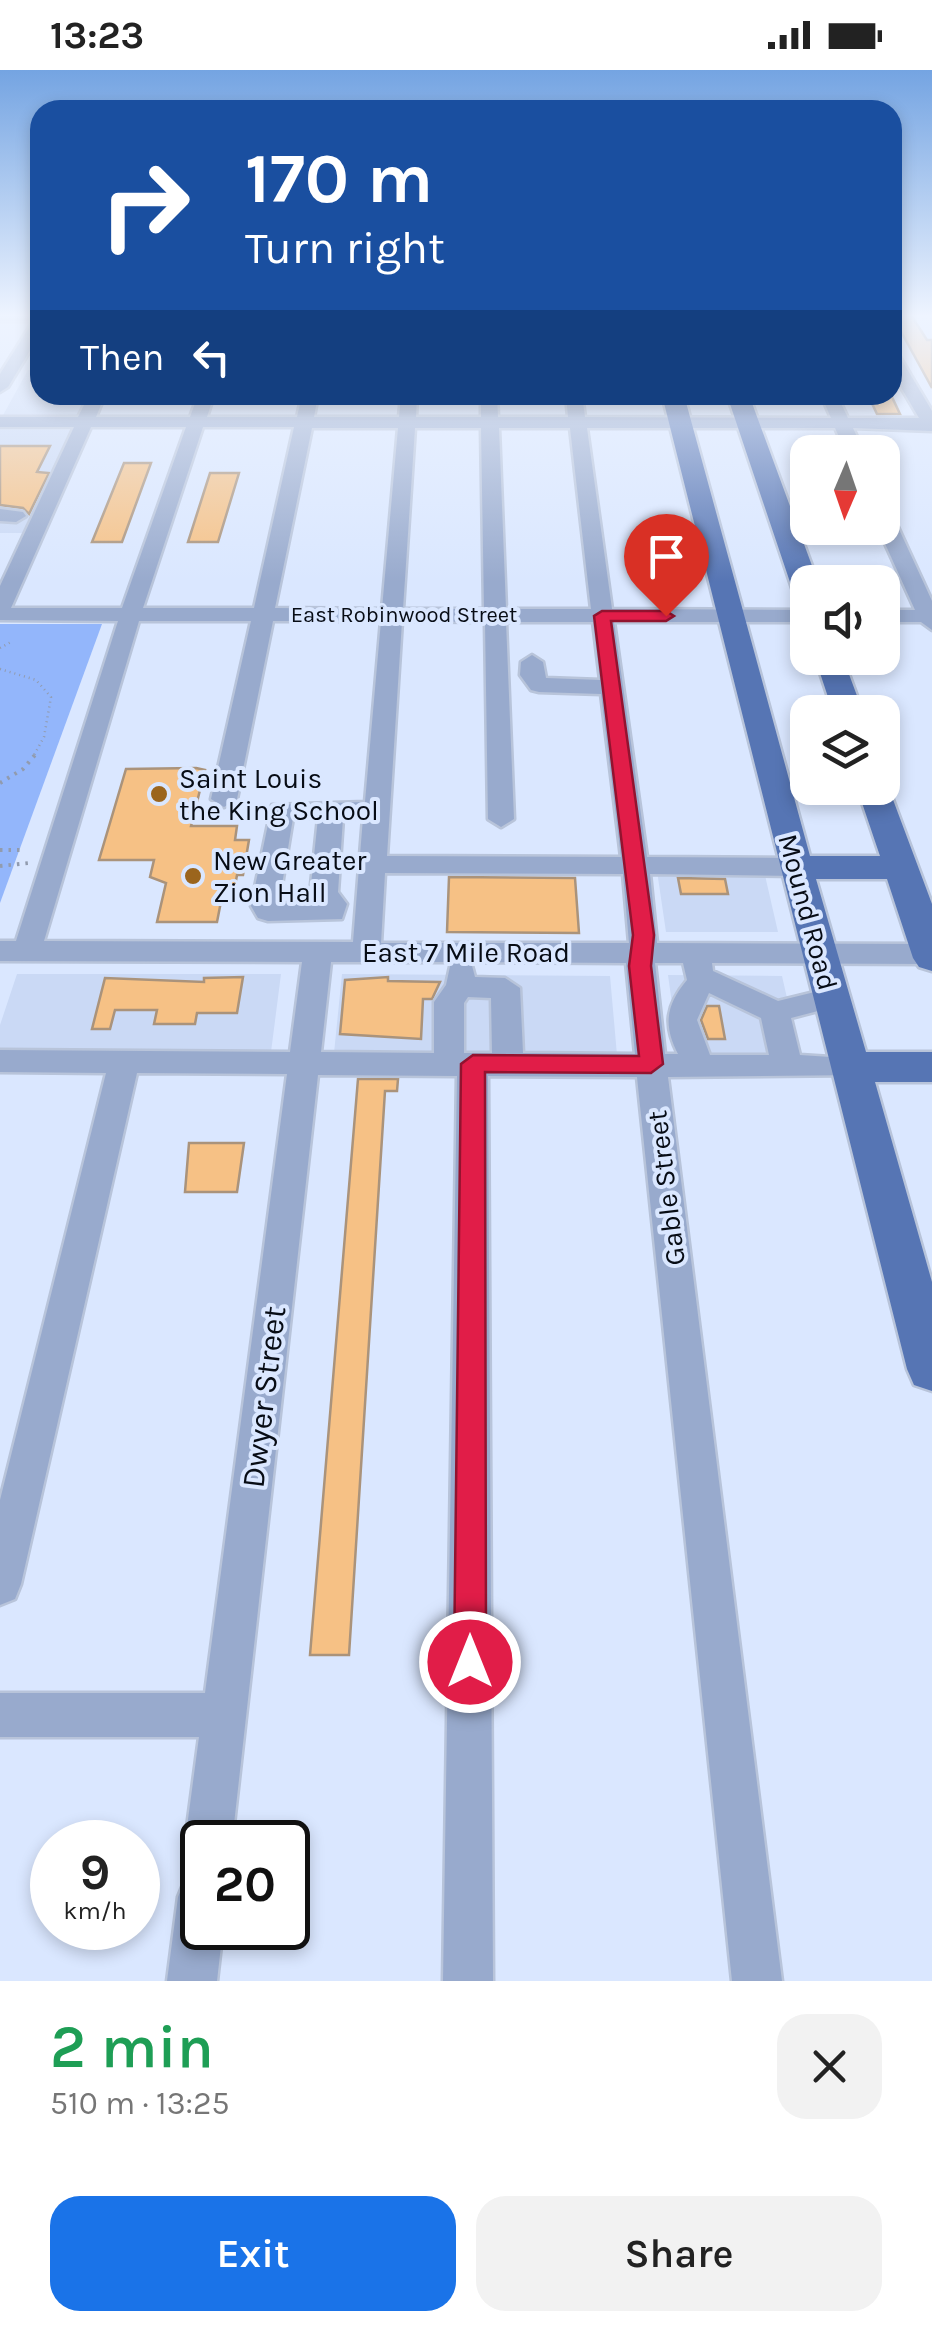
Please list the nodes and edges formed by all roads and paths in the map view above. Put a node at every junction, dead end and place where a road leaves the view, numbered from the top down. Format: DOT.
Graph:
graph roads {
  1 [pos="93,405"];
  2 [pos="202,405"];
  3 [pos="308,405"];
  4 [pos="408,405"];
  5 [pos="489,405"];
  6 [pos="742,405"];
  7 [pos="834,405"];
  8 [pos="576,409"];
  9 [pos="677,409"];
  10 [pos="0,422"];
  11 [pos="85,422"];
  12 [pos="196,422"];
  13 [pos="304,422"];
  14 [pos="406,422"];
  15 [pos="490,422"];
  16 [pos="748,423"];
  17 [pos="842,423"];
  18 [pos="931,424"];
  19 [pos="847,435"];
  20 [pos="897,545"];
  21 [pos="798,565"];
  22 [pos="0,612"];
  23 [pos="130,614"];
  24 [pos="263,615"];
  25 [pos="391,615"];
  26 [pos="496,616"];
  27 [pos="602,616"];
  28 [pos="730,616"];
  29 [pos="790,616"];
  30 [pos="900,617"];
  31 [pos="931,618"];
  32 [pos="11,642"];
  33 [pos="0,648"];
  34 [pos="532,662"];
  35 [pos="0,669"];
  36 [pos="612,686"];
  37 [pos="0,784"];
  38 [pos="224,799"];
  39 [pos="881,805"];
  40 [pos="331,810"];
  41 [pos="375,810"];
  42 [pos="502,819"];
  43 [pos="0,850"];
  44 [pos="22,850"];
  45 [pos="371,864"];
  46 [pos="635,866"];
  47 [pos="795,868"];
  48 [pos="917,889"];
  49 [pos="332,904"];
  50 [pos="369,905"];
  51 [pos="13,951"];
  52 [pos="318,951"];
  53 [pos="366,951"];
  54 [pos="462,952"];
  55 [pos="642,952"];
  56 [pos="818,953"];
  57 [pos="932,955"];
  58 [pos="701,966"];
  59 [pos="460,987"];
  60 [pos="831,998"];
  61 [pos="775,1012"];
  62 [pos="0,1061"];
  63 [pos="124,1062"];
  64 [pos="304,1063"];
  65 [pos="477,1063"];
  66 [pos="651,1064"];
  67 [pos="700,1065"];
  68 [pos="787,1066"];
  69 [pos="850,1067"];
  70 [pos="932,1067"];
  71 [pos="932,1370"];
  72 [pos="0,1584"];
  73 [pos="0,1715"];
  74 [pos="225,1715"];
  75 [pos="212,1820"];
  76 [pos="196,1950"];
  77 [pos="192,1981"];
  78 [pos="468,1981"];
  79 [pos="758,1981"];
  1 -- 11 [label="street"];
  2 -- 12 [label="street"];
  3 -- 13 [label="street"];
  4 -- 14 [label="street"];
  5 -- 15 [label="street"];
  6 -- 16 [label="main road"];
  7 -- 17 [label="street"];
  8 -- 9 [label="street"];
  8 -- 15 [label="street"];
  8 -- 27 [label="street, Gable Street"];
  9 -- 16 [label="street"];
  9 -- 28 [label="main road, Mound Road"];
  10 -- 11 [label="street"];
  11 -- 12 [label="street"];
  11 -- 22 [label="street"];
  12 -- 13 [label="street"];
  12 -- 23 [label="street"];
  13 -- 14 [label="street"];
  13 -- 24 [label="street"];
  14 -- 15 [label="street"];
  14 -- 25 [label="street"];
  15 -- 26 [label="street"];
  16 -- 17 [label="street"];
  16 -- 21 [label="main road"];
  17 -- 18 [label="street"];
  17 -- 19 [label="street"];
  20 -- 31 [label="street"];
  22 -- 23 [label="street, East Robinwood Street"];
  23 -- 24 [label="street, East Robinwood Street"];
  23 -- 51 [label="street"];
  24 -- 25 [label="street, East Robinwood Street"];
  24 -- 38 [label="street"];
  25 -- 26 [label="street, East Robinwood Street"];
  25 -- 41 [label="street"];
  26 -- 27 [label="street, East Robinwood Street"];
  26 -- 42 [label="street"];
  27 -- 28 [label="street, East Robinwood Street"];
  27 -- 36 [label="street, Gable Street"];
  28 -- 29 [label="street, East Robinwood Street"];
  28 -- 47 [label="main road, Mound Road"];
  30 -- 31 [label="street"];
  32 -- 33 [label="path"];
  34 -- 36 [label="street"];
  35 -- 37 [label="path"];
  36 -- 46 [label="street, Gable Street"];
  39 -- 48 [label="main road"];
  40 -- 41 [label="street"];
  40 -- 49 [label="street"];
  40 -- 49 [label="street"];
  41 -- 45 [label="street"];
  43 -- 44 [label="path"];
  45 -- 46 [label="street"];
  45 -- 50 [label="street"];
  46 -- 47 [label="street"];
  46 -- 55 [label="street, Gable Street"];
  47 -- 48 [label="main road"];
  47 -- 56 [label="main road, Mound Road"];
  48 -- 57 [label="main road"];
  49 -- 50 [label="street"];
  50 -- 53 [label="street"];
  51 -- 52 [label="street, East 7 Mile Road"];
  52 -- 53 [label="street, East 7 Mile Road"];
  52 -- 64 [label="street, Dwyer Street"];
  53 -- 54 [label="street, East 7 Mile Road"];
  54 -- 55 [label="street, East 7 Mile Road"];
  54 -- 59 [label="street"];
  55 -- 58 [label="street, East 7 Mile Road"];
  55 -- 66 [label="street, Gable Street"];
  56 -- 57 [label="street, East 7 Mile Road"];
  56 -- 58 [label="street, East 7 Mile Road"];
  56 -- 60 [label="main road, Mound Road"];
  58 -- 61 [label="street"];
  58 -- 67 [label="street"];
  59 -- 65 [label="street"];
  59 -- 65 [label="street"];
  60 -- 61 [label="street"];
  60 -- 69 [label="main road, Mound Road"];
  61 -- 68 [label="street"];
  62 -- 63 [label="street"];
  63 -- 64 [label="street"];
  63 -- 72 [label="street"];
  64 -- 65 [label="street"];
  64 -- 74 [label="street, Dwyer Street"];
  65 -- 66 [label="street"];
  65 -- 78 [label="street"];
  66 -- 67 [label="street"];
  66 -- 79 [label="street, Gable Street"];
  67 -- 68 [label="street"];
  68 -- 69 [label="street"];
  69 -- 70 [label="main road"];
  69 -- 71 [label="main road, Mound Road"];
  73 -- 74 [label="street"];
  74 -- 75 [label="street, Dwyer Street"];
  76 -- 77 [label="street"];
}
